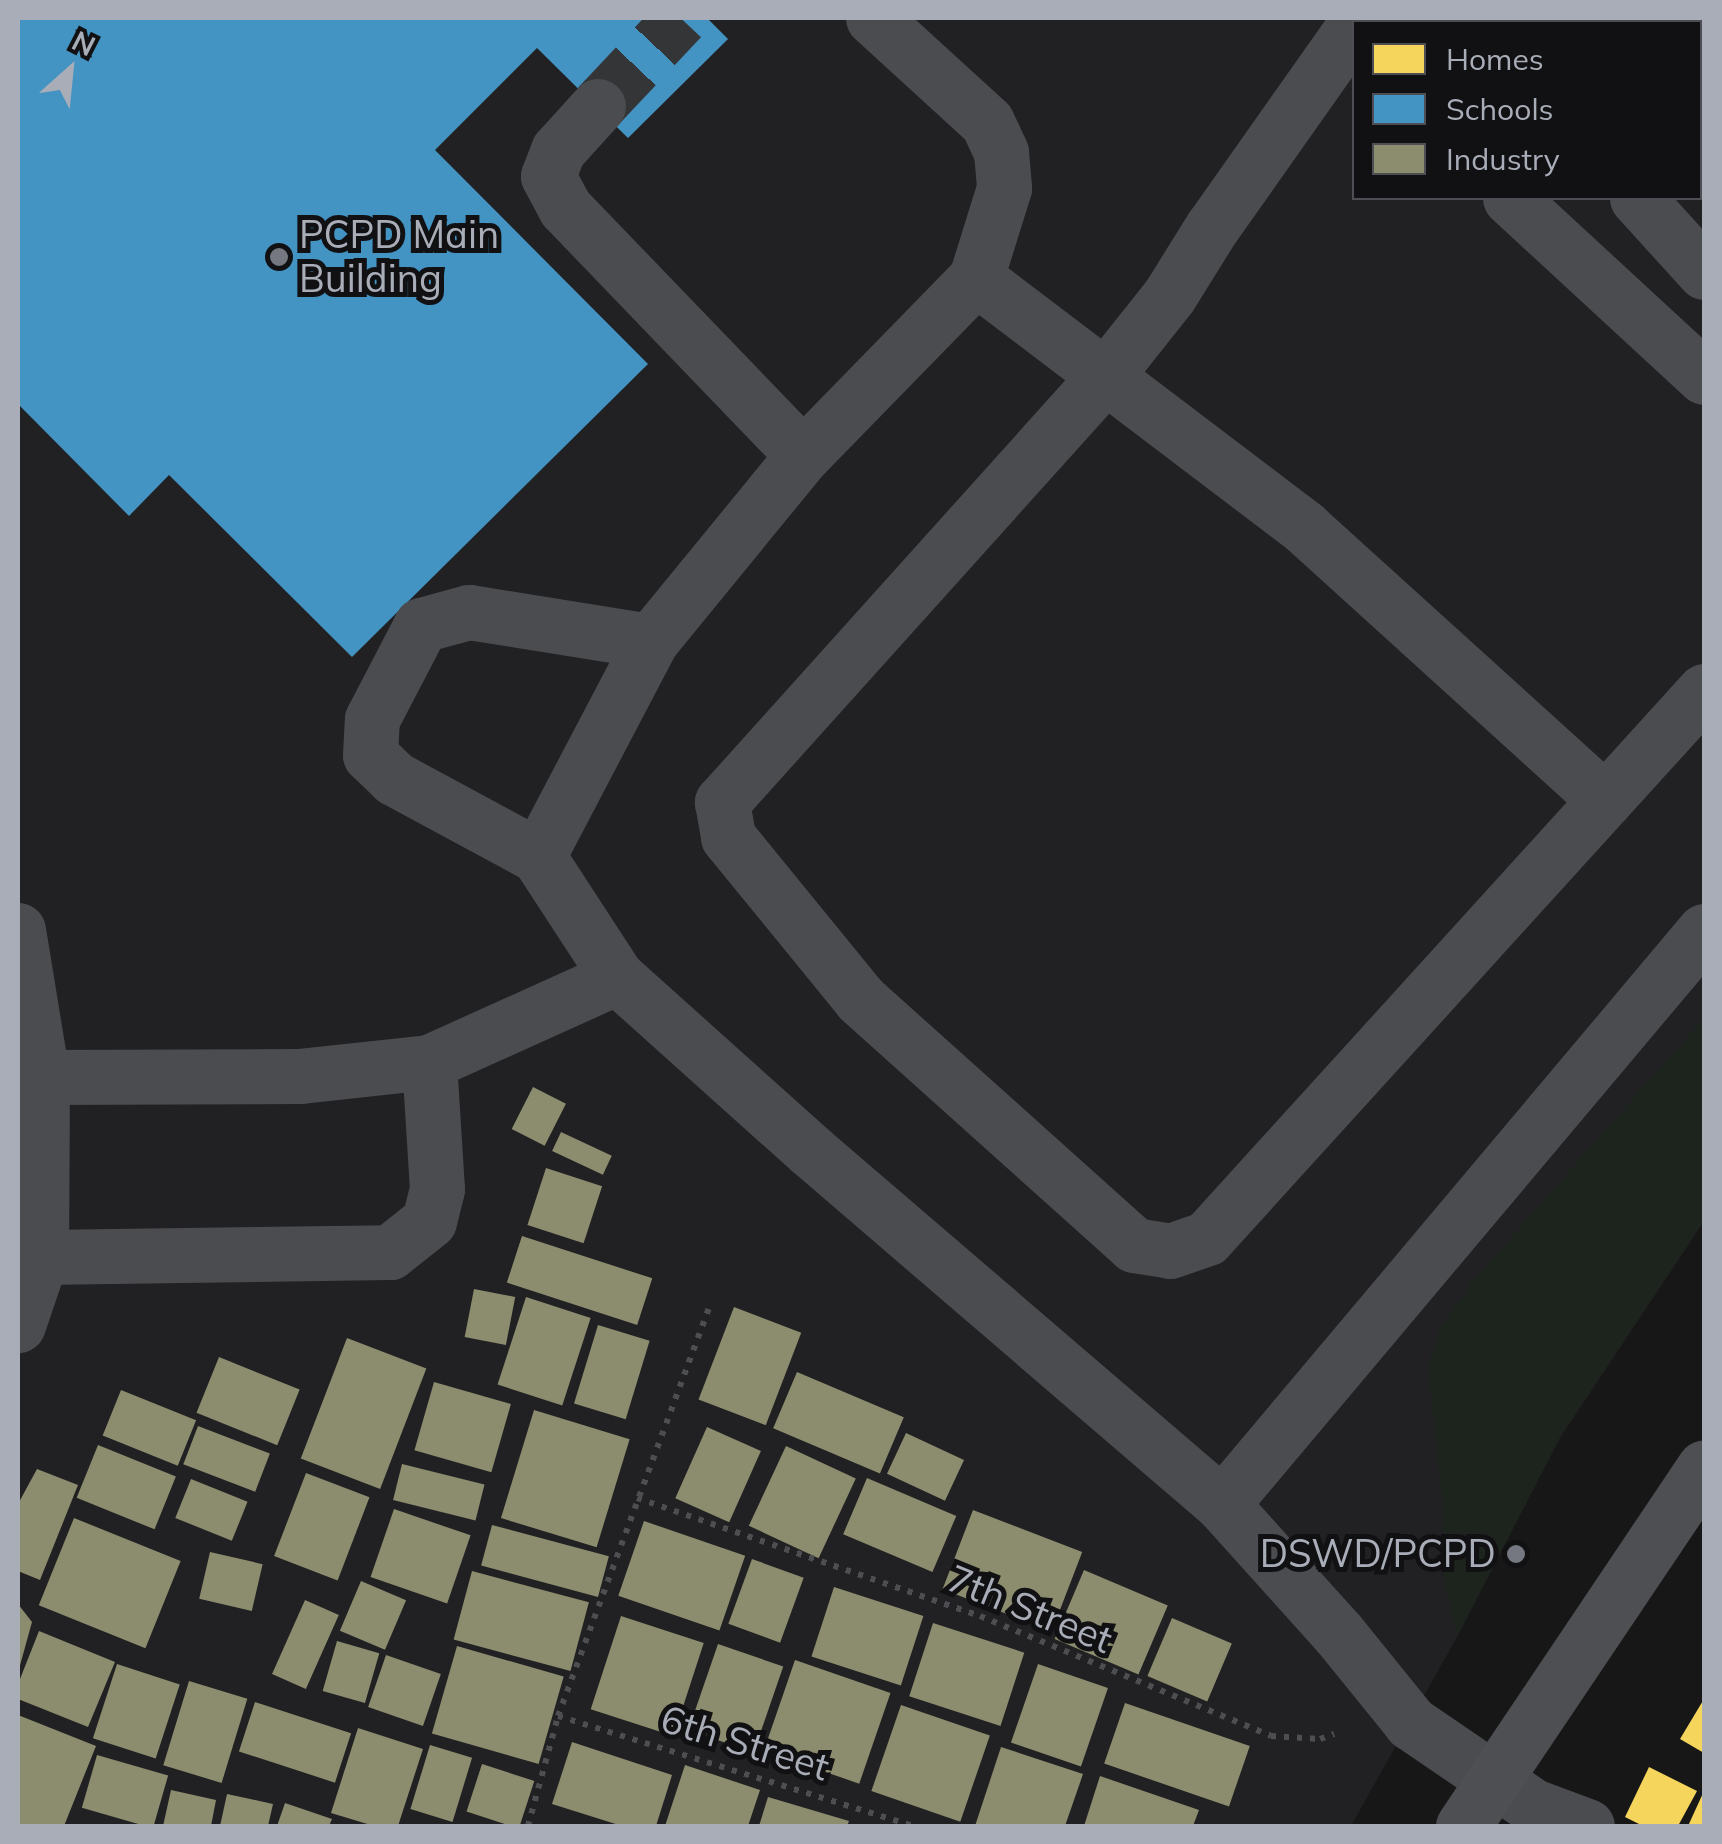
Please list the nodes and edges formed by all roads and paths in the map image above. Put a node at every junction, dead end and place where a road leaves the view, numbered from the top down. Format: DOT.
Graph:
graph roads {
  1 [pos="873,18"];
  2 [pos="1352,35"];
  3 [pos="598,106"];
  4 [pos="1512,200"];
  5 [pos="1640,200"];
  6 [pos="1704,272"];
  7 [pos="976,278"];
  8 [pos="1108,374"];
  9 [pos="1704,378"];
  10 [pos="803,455"];
  11 [pos="651,641"];
  12 [pos="1704,691"];
  13 [pos="1605,800"];
  14 [pos="538,856"];
  15 [pos="18,930"];
  16 [pos="1704,931"];
  17 [pos="617,977"];
  18 [pos="429,1062"];
  19 [pos="42,1078"];
  20 [pos="41,1257"];
  21 [pos="710,1302"];
  22 [pos="18,1325"];
  23 [pos="1704,1467"];
  24 [pos="637,1498"];
  25 [pos="1222,1504"];
  26 [pos="1400,1707"];
  27 [pos="558,1716"];
  28 [pos="1494,1779"];
  29 [pos="528,1826"];
  30 [pos="914,1826"];
  31 [pos="1464,1826"];
  32 [pos="1587,1826"];
  1 -- 7 [label="street"];
  2 -- 8 [label="street"];
  3 -- 10 [label="street"];
  4 -- 9 [label="street"];
  5 -- 6 [label="street"];
  7 -- 8 [label="street"];
  7 -- 10 [label="street"];
  8 -- 13 [label="street"];
  8 -- 13 [label="street"];
  10 -- 11 [label="street"];
  11 -- 14 [label="street"];
  11 -- 14 [label="street"];
  12 -- 13 [label="street"];
  14 -- 17 [label="street"];
  15 -- 19 [label="street"];
  16 -- 25 [label="street"];
  17 -- 18 [label="street"];
  17 -- 25 [label="street"];
  18 -- 19 [label="street"];
  18 -- 20 [label="street"];
  19 -- 20 [label="street"];
  20 -- 22 [label="street"];
  21 -- 24 [label="path"];
  23 -- 28 [label="main road"];
  24 -- 26 [label="path, 7th Street"];
  24 -- 27 [label="path"];
  25 -- 26 [label="street"];
  26 -- 28 [label="street"];
  27 -- 29 [label="path"];
  27 -- 30 [label="path, 6th Street"];
  28 -- 31 [label="main road"];
  28 -- 32 [label="street"];
}
